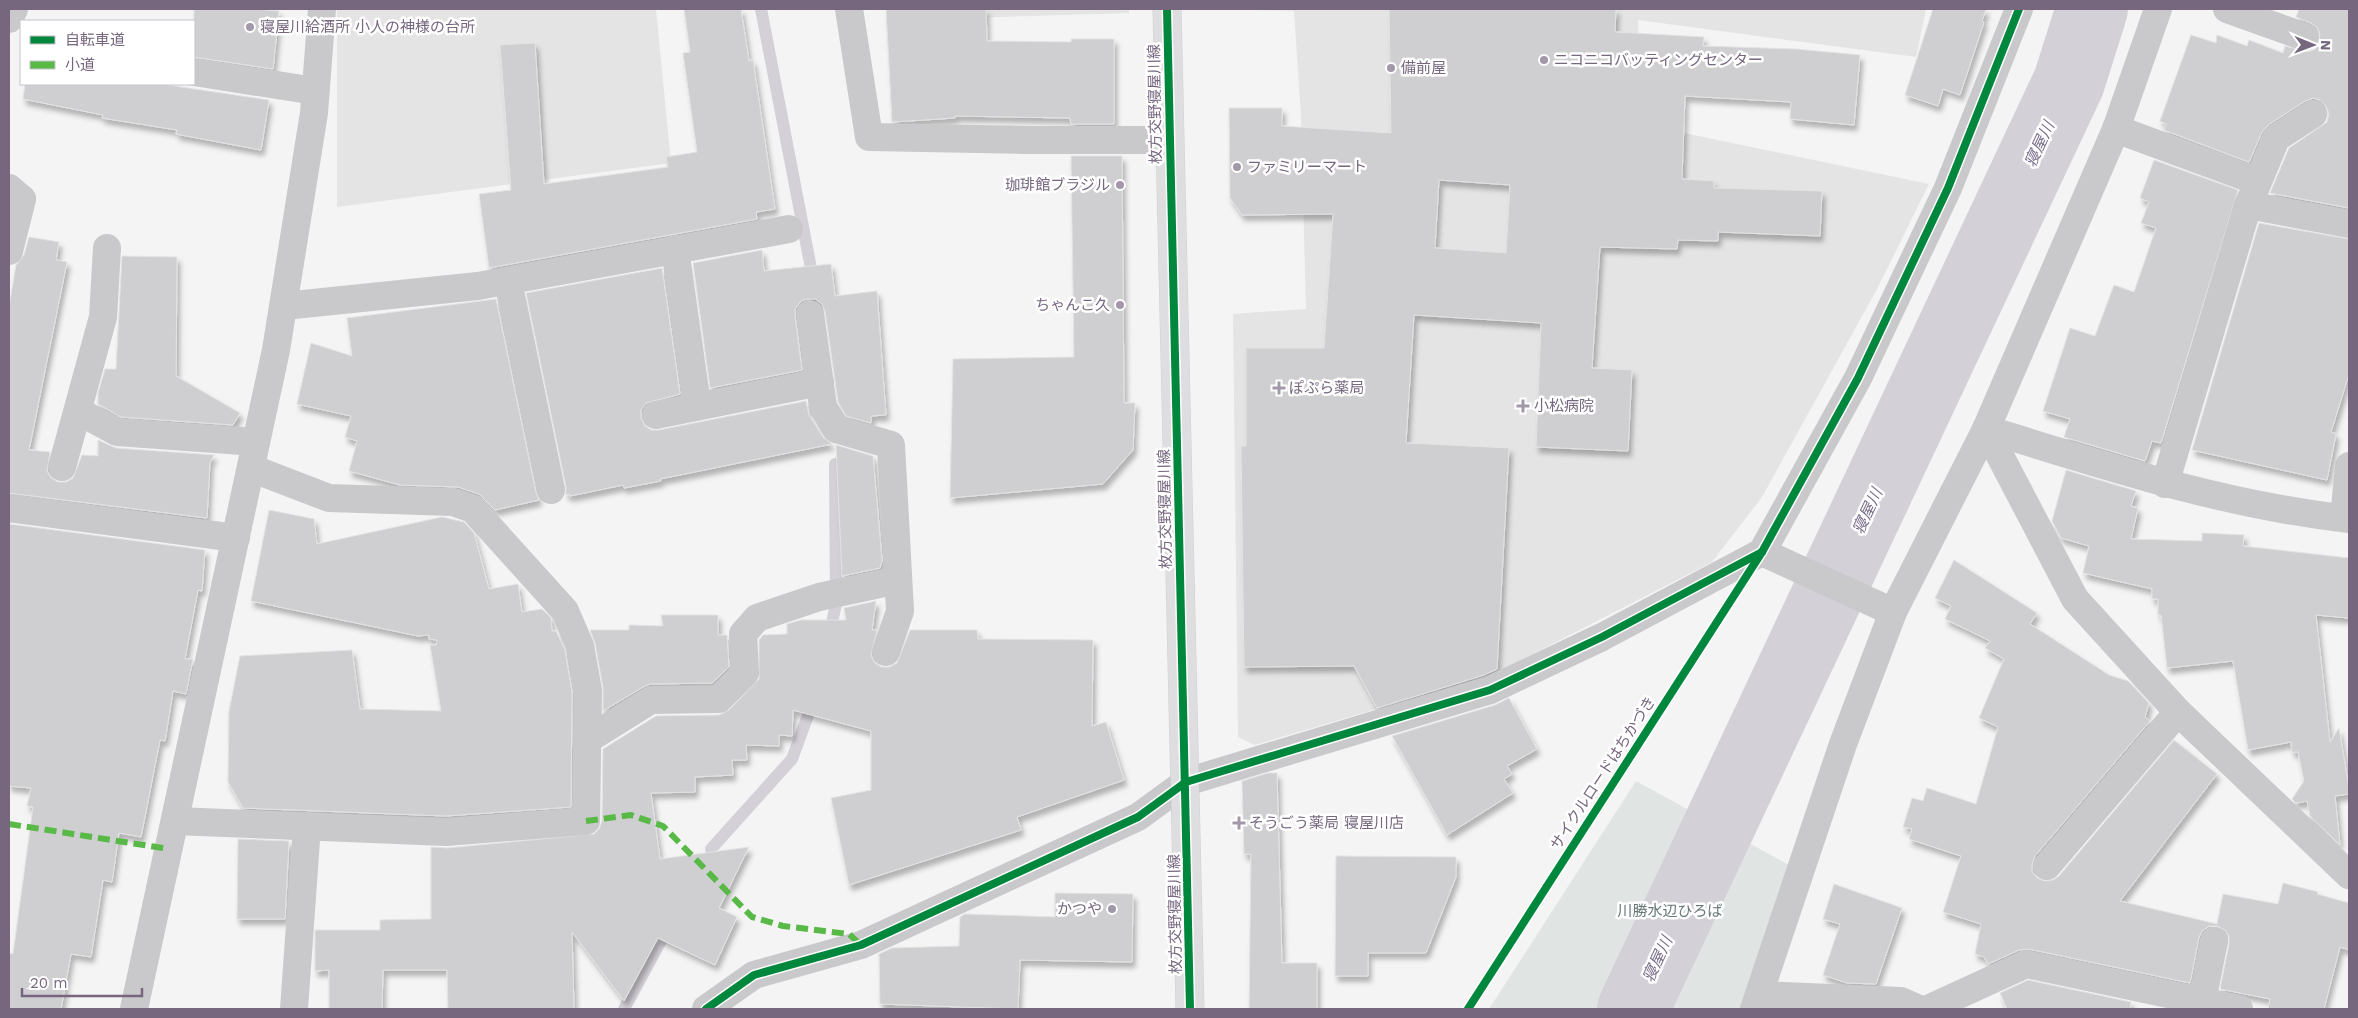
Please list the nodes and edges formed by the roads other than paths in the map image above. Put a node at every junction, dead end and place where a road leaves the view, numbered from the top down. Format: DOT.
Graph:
graph roads {
  1 [pos="14,9"];
  2 [pos="322,9"];
  3 [pos="849,9"];
  4 [pos="1166,9"];
  5 [pos="2019,9"];
  6 [pos="2158,9"];
  7 [pos="2227,9"];
  8 [pos="9,19"];
  9 [pos="2305,37"];
  10 [pos="195,72"];
  11 [pos="315,91"];
  12 [pos="2313,114"];
  13 [pos="2116,129"];
  14 [pos="1169,140"];
  15 [pos="9,188"];
  16 [pos="2253,193"];
  17 [pos="2349,224"];
  18 [pos="789,229"];
  19 [pos="107,248"];
  20 [pos="675,249"];
  21 [pos="9,251"];
  22 [pos="508,280"];
  23 [pos="284,306"];
  24 [pos="810,314"];
  25 [pos="820,382"];
  26 [pos="697,406"];
  27 [pos="78,411"];
  28 [pos="656,415"];
  29 [pos="1986,429"];
  30 [pos="254,455"];
  31 [pos="2349,466"];
  32 [pos="62,467"];
  33 [pos="2165,484"];
  34 [pos="551,490"];
  35 [pos="9,508"];
  36 [pos="2346,519"];
  37 [pos="236,538"];
  38 [pos="1762,552"];
  39 [pos="898,580"];
  40 [pos="1893,612"];
  41 [pos="886,652"];
  42 [pos="2178,712"];
  43 [pos="587,740"];
  44 [pos="1186,782"];
  45 [pos="175,821"];
  46 [pos="307,826"];
  47 [pos="2047,866"];
  48 [pos="2348,873"];
  49 [pos="2214,941"];
  50 [pos="2202,1001"];
  51 [pos="1756,1002"];
  52 [pos="134,1009"];
  53 [pos="294,1009"];
  54 [pos="706,1009"];
  55 [pos="1190,1009"];
  56 [pos="1919,1009"];
  57 [pos="1928,1009"];
  58 [pos="2239,1009"];
  1 -- 8 [label="street"];
  2 -- 11 [label="street"];
  3 -- 14 [label="street"];
  4 -- 14 [label="main road, 枚方交野寝屋川線"];
  5 -- 38 [label="street"];
  6 -- 13 [label="street"];
  7 -- 9 [label="street"];
  10 -- 11 [label="street"];
  11 -- 23 [label="street"];
  12 -- 16 [label="street"];
  13 -- 16 [label="street"];
  13 -- 29 [label="street"];
  14 -- 44 [label="main road, 枚方交野寝屋川線"];
  15 -- 21 [label="street"];
  16 -- 17 [label="street"];
  16 -- 33 [label="street"];
  18 -- 20 [label="street"];
  19 -- 27 [label="street"];
  20 -- 22 [label="street"];
  20 -- 26 [label="street"];
  22 -- 23 [label="street"];
  22 -- 34 [label="street"];
  23 -- 30 [label="street"];
  24 -- 25 [label="street"];
  25 -- 26 [label="street"];
  25 -- 39 [label="street"];
  26 -- 28 [label="street"];
  27 -- 30 [label="street"];
  27 -- 32 [label="street"];
  29 -- 33 [label="street"];
  29 -- 40 [label="street"];
  29 -- 42 [label="street"];
  30 -- 37 [label="street"];
  30 -- 43 [label="street"];
  31 -- 36 [label="street"];
  33 -- 36 [label="street"];
  35 -- 37 [label="street"];
  37 -- 45 [label="street"];
  38 -- 40 [label="street"];
  38 -- 44 [label="street"];
  39 -- 41 [label="street"];
  39 -- 43 [label="street"];
  40 -- 51 [label="street"];
  42 -- 47 [label="street"];
  42 -- 48 [label="street"];
  43 -- 46 [label="street"];
  44 -- 54 [label="street"];
  44 -- 55 [label="main road, 枚方交野寝屋川線"];
  45 -- 46 [label="street"];
  45 -- 52 [label="street"];
  46 -- 53 [label="street"];
  49 -- 50 [label="street"];
  50 -- 57 [label="street"];
  50 -- 58 [label="street"];
  51 -- 56 [label="street"];
}
